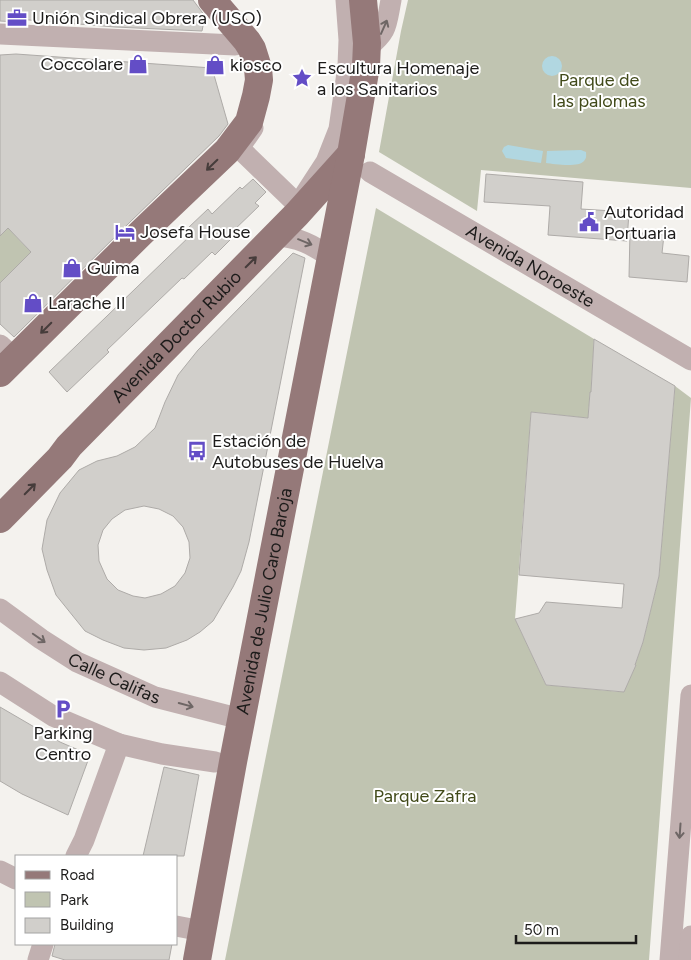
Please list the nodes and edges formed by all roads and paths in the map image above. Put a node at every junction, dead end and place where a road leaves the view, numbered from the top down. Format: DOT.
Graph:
graph roads {
  1 [pos="212,0"];
  2 [pos="222,0"];
  3 [pos="346,0"];
  4 [pos="363,0"];
  5 [pos="391,0"];
  6 [pos="0,34"];
  7 [pos="235,45"];
  8 [pos="366,48"];
  9 [pos="360,163"];
  10 [pos="276,236"];
  11 [pos="330,257"];
  12 [pos="5,359"];
  13 [pos="691,360"];
  14 [pos="0,519"];
  15 [pos="0,609"];
  16 [pos="0,682"];
  17 [pos="691,695"];
  18 [pos="242,719"];
  19 [pos="119,744"];
  20 [pos="215,762"];
  21 [pos="76,855"];
  22 [pos="0,871"];
  23 [pos="15,878"];
  24 [pos="178,926"];
  25 [pos="202,931"];
  26 [pos="691,936"];
  27 [pos="43,945"];
  28 [pos="38,960"];
  29 [pos="197,960"];
  30 [pos="670,960"];
  31 [pos="689,960"];
  1 -- 12 [label="main road, one-way"];
  2 -- 3 [label="street"];
  4 -- 8 [label="main road, Avenida de Julio Caro Baroja"];
  8 -- 5 [label="street, one-way"];
  6 -- 7 [label="street"];
  8 -- 9 [label="main road, Avenida de Julio Caro Baroja"];
  9 -- 10 [label="main road, Avenida Doctor Rubio"];
  9 -- 11 [label="main road, Avenida de Julio Caro Baroja"];
  9 -- 13 [label="street, Avenida Noroeste"];
  10 -- 11 [label="street, one-way"];
  14 -- 10 [label="main road, Avenida Doctor Rubio, one-way"];
  11 -- 18 [label="main road, Avenida de Julio Caro Baroja"];
  15 -- 18 [label="street, Calle Califas, one-way"];
  16 -- 19 [label="street"];
  17 -- 30 [label="street, one-way"];
  18 -- 25 [label="main road, Avenida de Julio Caro Baroja"];
  19 -- 20 [label="street"];
  19 -- 21 [label="street"];
  22 -- 23 [label="street"];
  24 -- 25 [label="street"];
  25 -- 29 [label="main road, Avenida de Julio Caro Baroja"];
  26 -- 31 [label="street"];
  27 -- 28 [label="street"];
}
